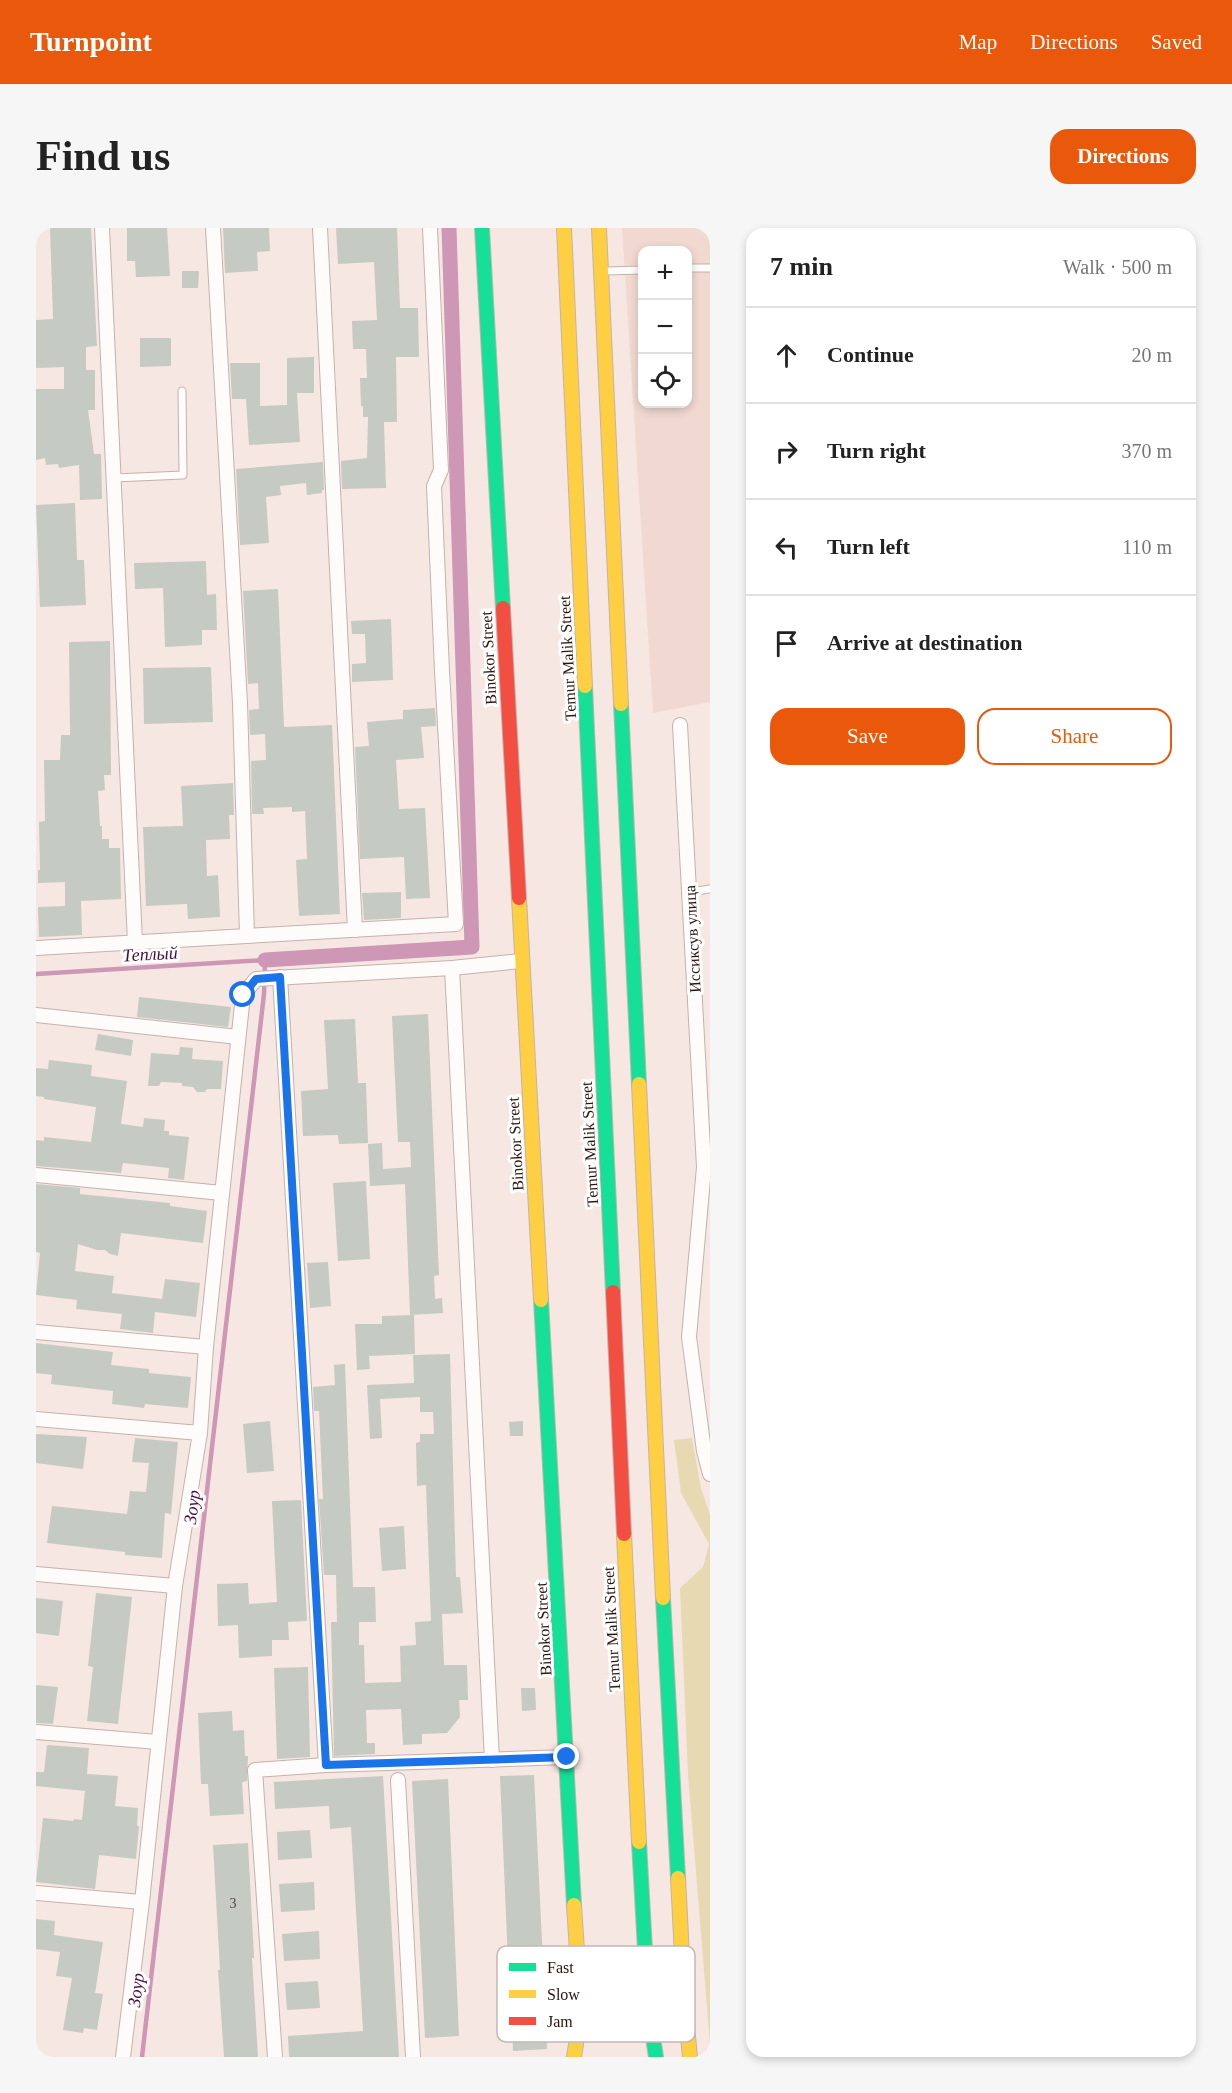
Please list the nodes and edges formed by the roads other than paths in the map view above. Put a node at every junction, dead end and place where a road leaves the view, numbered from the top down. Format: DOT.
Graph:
graph roads {
  1 [pos="102,228"];
  2 [pos="213,228"];
  3 [pos="320,228"];
  4 [pos="430,228"];
  5 [pos="482,228"];
  6 [pos="564,228"];
  7 [pos="599,228"];
  8 [pos="692,268"];
  9 [pos="710,268"];
  10 [pos="638,270"];
  11 [pos="600,271"];
  12 [pos="182,391"];
  13 [pos="114,478"];
  14 [pos="680,725"];
  15 [pos="710,889"];
  16 [pos="690,892"];
  17 [pos="355,930"];
  18 [pos="246,936"];
  19 [pos="135,942"];
  20 [pos="36,948"];
  21 [pos="521,961"];
  22 [pos="452,968"];
  23 [pos="280,977"];
  24 [pos="36,1015"];
  25 [pos="238,1036"];
  26 [pos="36,1174"];
  27 [pos="222,1193"];
  28 [pos="36,1332"];
  29 [pos="206,1347"];
  30 [pos="36,1419"];
  31 [pos="200,1433"];
  32 [pos="710,1474"];
  33 [pos="36,1574"];
  34 [pos="175,1586"];
  35 [pos="657,1669"];
  36 [pos="630,1670"];
  37 [pos="36,1732"];
  38 [pos="158,1742"];
  39 [pos="567,1757"];
  40 [pos="492,1760"];
  41 [pos="326,1765"];
  42 [pos="398,1780"];
  43 [pos="36,1893"];
  44 [pos="142,1902"];
  45 [pos="577,1946"];
  46 [pos="645,1946"];
  47 [pos="680,1946"];
  48 [pos="577,2042"];
  49 [pos="654,2042"];
  50 [pos="689,2042"];
  51 [pos="123,2057"];
  52 [pos="275,2057"];
  53 [pos="413,2057"];
  54 [pos="574,2057"];
  55 [pos="656,2057"];
  56 [pos="690,2057"];
  1 -- 13 [label="street"];
  2 -- 18 [label="street"];
  3 -- 17 [label="street"];
  4 -- 17 [label="street"];
  5 -- 21 [label="main road, Binokor Street"];
  6 -- 36 [label="main road, Temur Malik Street"];
  7 -- 11 [label="main road"];
  8 -- 9 [label="lane"];
  10 -- 11 [label="lane"];
  11 -- 35 [label="main road"];
  12 -- 13 [label="lane"];
  13 -- 19 [label="street"];
  14 -- 16 [label="street, Иссиксув улица"];
  15 -- 16 [label="lane"];
  16 -- 32 [label="street, Иссиксув улица"];
  17 -- 18 [label="street"];
  18 -- 19 [label="street"];
  19 -- 20 [label="street"];
  21 -- 22 [label="street"];
  21 -- 39 [label="main road, Binokor Street"];
  22 -- 23 [label="street"];
  22 -- 40 [label="street"];
  23 -- 25 [label="street"];
  23 -- 41 [label="street"];
  24 -- 25 [label="street"];
  25 -- 27 [label="street"];
  26 -- 27 [label="street"];
  27 -- 29 [label="street"];
  28 -- 29 [label="street"];
  29 -- 31 [label="street"];
  30 -- 31 [label="street"];
  31 -- 34 [label="street"];
  33 -- 34 [label="street"];
  34 -- 38 [label="street"];
  35 -- 36 [label="main road"];
  35 -- 47 [label="main road"];
  36 -- 46 [label="main road, Temur Malik Street"];
  37 -- 38 [label="street"];
  38 -- 44 [label="street"];
  39 -- 40 [label="street"];
  39 -- 45 [label="main road, Binokor Street"];
  40 -- 41 [label="street"];
  41 -- 52 [label="street"];
  42 -- 53 [label="street"];
  43 -- 44 [label="street"];
  44 -- 51 [label="street"];
  48 -- 54 [label="main road, Binokor Street"];
  49 -- 55 [label="main road, Temur Malik Street"];
  50 -- 56 [label="main road"];
}
